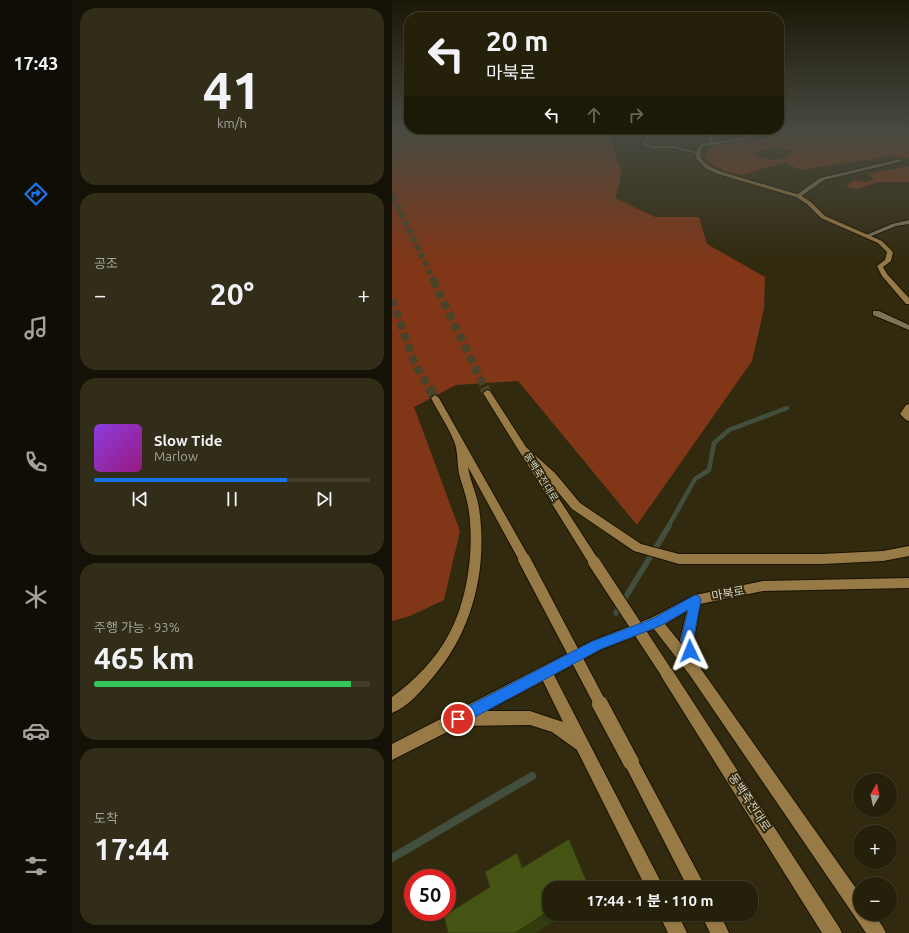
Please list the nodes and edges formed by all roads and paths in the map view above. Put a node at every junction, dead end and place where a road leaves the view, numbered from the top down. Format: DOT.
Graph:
graph roads {
  1 [pos="732,176"];
  2 [pos="836,176"];
  3 [pos="798,196"];
  4 [pos="909,222"];
  5 [pos="867,236"];
  6 [pos="909,302"];
  7 [pos="876,313"];
  8 [pos="909,328"];
  9 [pos="487,393"];
  10 [pos="435,398"];
  11 [pos="909,407"];
  12 [pos="909,418"];
  13 [pos="459,440"];
  14 [pos="523,449"];
  15 [pos="909,551"];
  16 [pos="909,582"];
  17 [pos="695,600"];
  18 [pos="656,622"];
  19 [pos="546,672"];
  20 [pos="695,672"];
  21 [pos="392,706"];
  22 [pos="458,719"];
  23 [pos="582,745"];
  24 [pos="392,752"];
  25 [pos="651,881"];
  26 [pos="693,881"];
  27 [pos="853,899"];
  28 [pos="672,921"];
  29 [pos="714,921"];
  30 [pos="869,921"];
  31 [pos="678,933"];
  32 [pos="720,933"];
  33 [pos="834,933"];
  34 [pos="877,933"];
  1 -- 3 [label="main road"];
  2 -- 3 [label="street"];
  3 -- 5 [label="main road"];
  4 -- 5 [label="street"];
  5 -- 6 [label="main road"];
  7 -- 8 [label="street"];
  9 -- 14 [label="main road, 동백죽전대로"];
  10 -- 13 [label="main road"];
  11 -- 12 [label="main road"];
  13 -- 21 [label="main road"];
  13 -- 26 [label="main road, bridge"];
  14 -- 15 [label="main road"];
  14 -- 33 [label="main road, 동백죽전대로, bridge"];
  16 -- 17 [label="main road, 마북로"];
  17 -- 18 [label="main road, 마북로"];
  17 -- 20 [label="main road"];
  18 -- 19 [label="main road, 마북로"];
  18 -- 20 [label="main road"];
  19 -- 22 [label="main road, 마북로"];
  19 -- 23 [label="main road"];
  20 -- 27 [label="main road"];
  22 -- 23 [label="main road"];
  22 -- 24 [label="main road, 마북로"];
  23 -- 25 [label="main road"];
  28 -- 31 [label="main road"];
  29 -- 32 [label="main road"];
  30 -- 34 [label="main road"];
}
